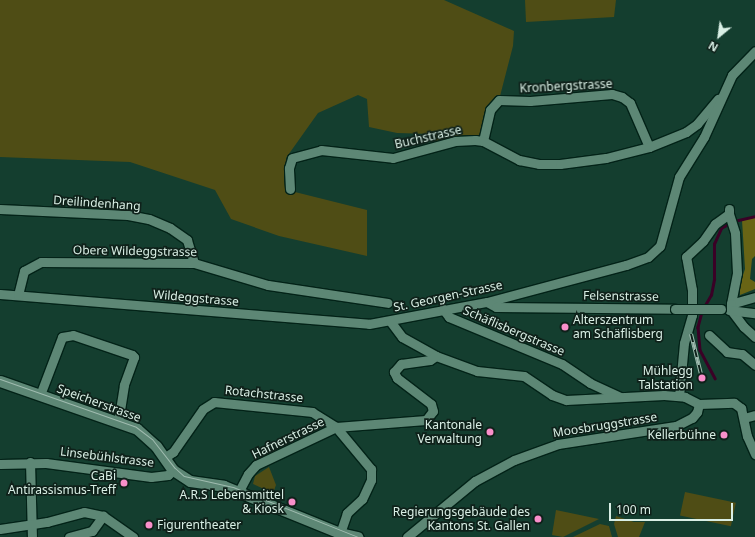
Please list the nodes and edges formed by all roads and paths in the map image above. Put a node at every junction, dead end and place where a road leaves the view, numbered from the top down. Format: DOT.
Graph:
graph roads {
  1 [pos="755,51"];
  2 [pos="720,97"];
  3 [pos="483,141"];
  4 [pos="648,147"];
  5 [pos="290,188"];
  6 [pos="0,209"];
  7 [pos="194,263"];
  8 [pos="0,294"];
  9 [pos="18,295"];
  10 [pos="755,297"];
  11 [pos="488,302"];
  12 [pos="388,303"];
  13 [pos="731,307"];
  14 [pos="443,309"];
  15 [pos="755,313"];
  16 [pos="390,321"];
  17 [pos="709,335"];
  18 [pos="755,337"];
  19 [pos="436,356"];
  20 [pos="755,365"];
  21 [pos="0,381"];
  22 [pos="40,395"];
  23 [pos="679,396"];
  24 [pos="620,397"];
  25 [pos="699,404"];
  26 [pos="755,415"];
  27 [pos="744,418"];
  28 [pos="118,422"];
  29 [pos="336,427"];
  30 [pos="755,454"];
  31 [pos="164,458"];
  32 [pos="30,462"];
  33 [pos="0,464"];
  34 [pos="173,470"];
  35 [pos="239,491"];
  36 [pos="103,516"];
  37 [pos="31,524"];
  38 [pos="0,529"];
  39 [pos="342,535"];
  40 [pos="408,535"];
  41 [pos="32,537"];
  42 [pos="69,537"];
  43 [pos="133,537"];
  44 [pos="358,537"];
  45 [pos="401,537"];
  1 -- 2 [label="street, St. Georgen-Strasse"];
  2 -- 4 [label="street, Buchstrasse"];
  2 -- 11 [label="street, St. Georgen-Strasse"];
  3 -- 4 [label="street, Buchstrasse"];
  3 -- 4 [label="street, Kronbergstrasse"];
  3 -- 5 [label="street, Buchstrasse"];
  6 -- 7 [label="street, Dreilindenhang"];
  7 -- 9 [label="street, Obere Wildeggstrasse"];
  7 -- 12 [label="street, Obere Wildeggstrasse"];
  8 -- 9 [label="street, Wildeggstrasse"];
  9 -- 16 [label="street, Wildeggstrasse"];
  10 -- 13 [label="street"];
  11 -- 13 [label="street, Felsenstrasse, bridge"];
  11 -- 14 [label="street, St. Georgen-Strasse"];
  13 -- 15 [label="street, Felsenstrasse"];
  13 -- 18 [label="street"];
  13 -- 23 [label="street"];
  14 -- 16 [label="street, St. Georgen-Strasse"];
  14 -- 24 [label="street, Schäflisbergstrasse"];
  16 -- 19 [label="street, St. Georgen-Strasse"];
  17 -- 20 [label="street"];
  19 -- 24 [label="street, St. Georgen-Strasse"];
  19 -- 29 [label="street"];
  21 -- 22 [label="main road, Speicherstrasse"];
  22 -- 28 [label="main road, Speicherstrasse"];
  22 -- 28 [label="street"];
  23 -- 24 [label="street, St. Georgen-Strasse"];
  23 -- 25 [label="street, St. Georgen-Strasse"];
  25 -- 27 [label="street, St. Georgen-Strasse"];
  25 -- 40 [label="street, Moosbruggstrasse"];
  26 -- 27 [label="street"];
  27 -- 30 [label="street, St. Georgen-Strasse"];
  28 -- 31 [label="main road, Speicherstrasse"];
  29 -- 31 [label="street, Rotachstrasse"];
  29 -- 35 [label="street, Hafnerstrasse"];
  29 -- 39 [label="street, Rotachstrasse"];
  31 -- 34 [label="main road, Speicherstrasse"];
  32 -- 33 [label="street, Linsebühlstrasse"];
  32 -- 34 [label="street, Linsebühlstrasse"];
  32 -- 37 [label="street"];
  34 -- 35 [label="main road"];
  35 -- 39 [label="main road"];
  36 -- 37 [label="street"];
  36 -- 42 [label="street"];
  36 -- 43 [label="street"];
  37 -- 38 [label="street"];
  37 -- 41 [label="street"];
  39 -- 44 [label="main road"];
  40 -- 45 [label="street, Moosbruggstrasse"];
}
